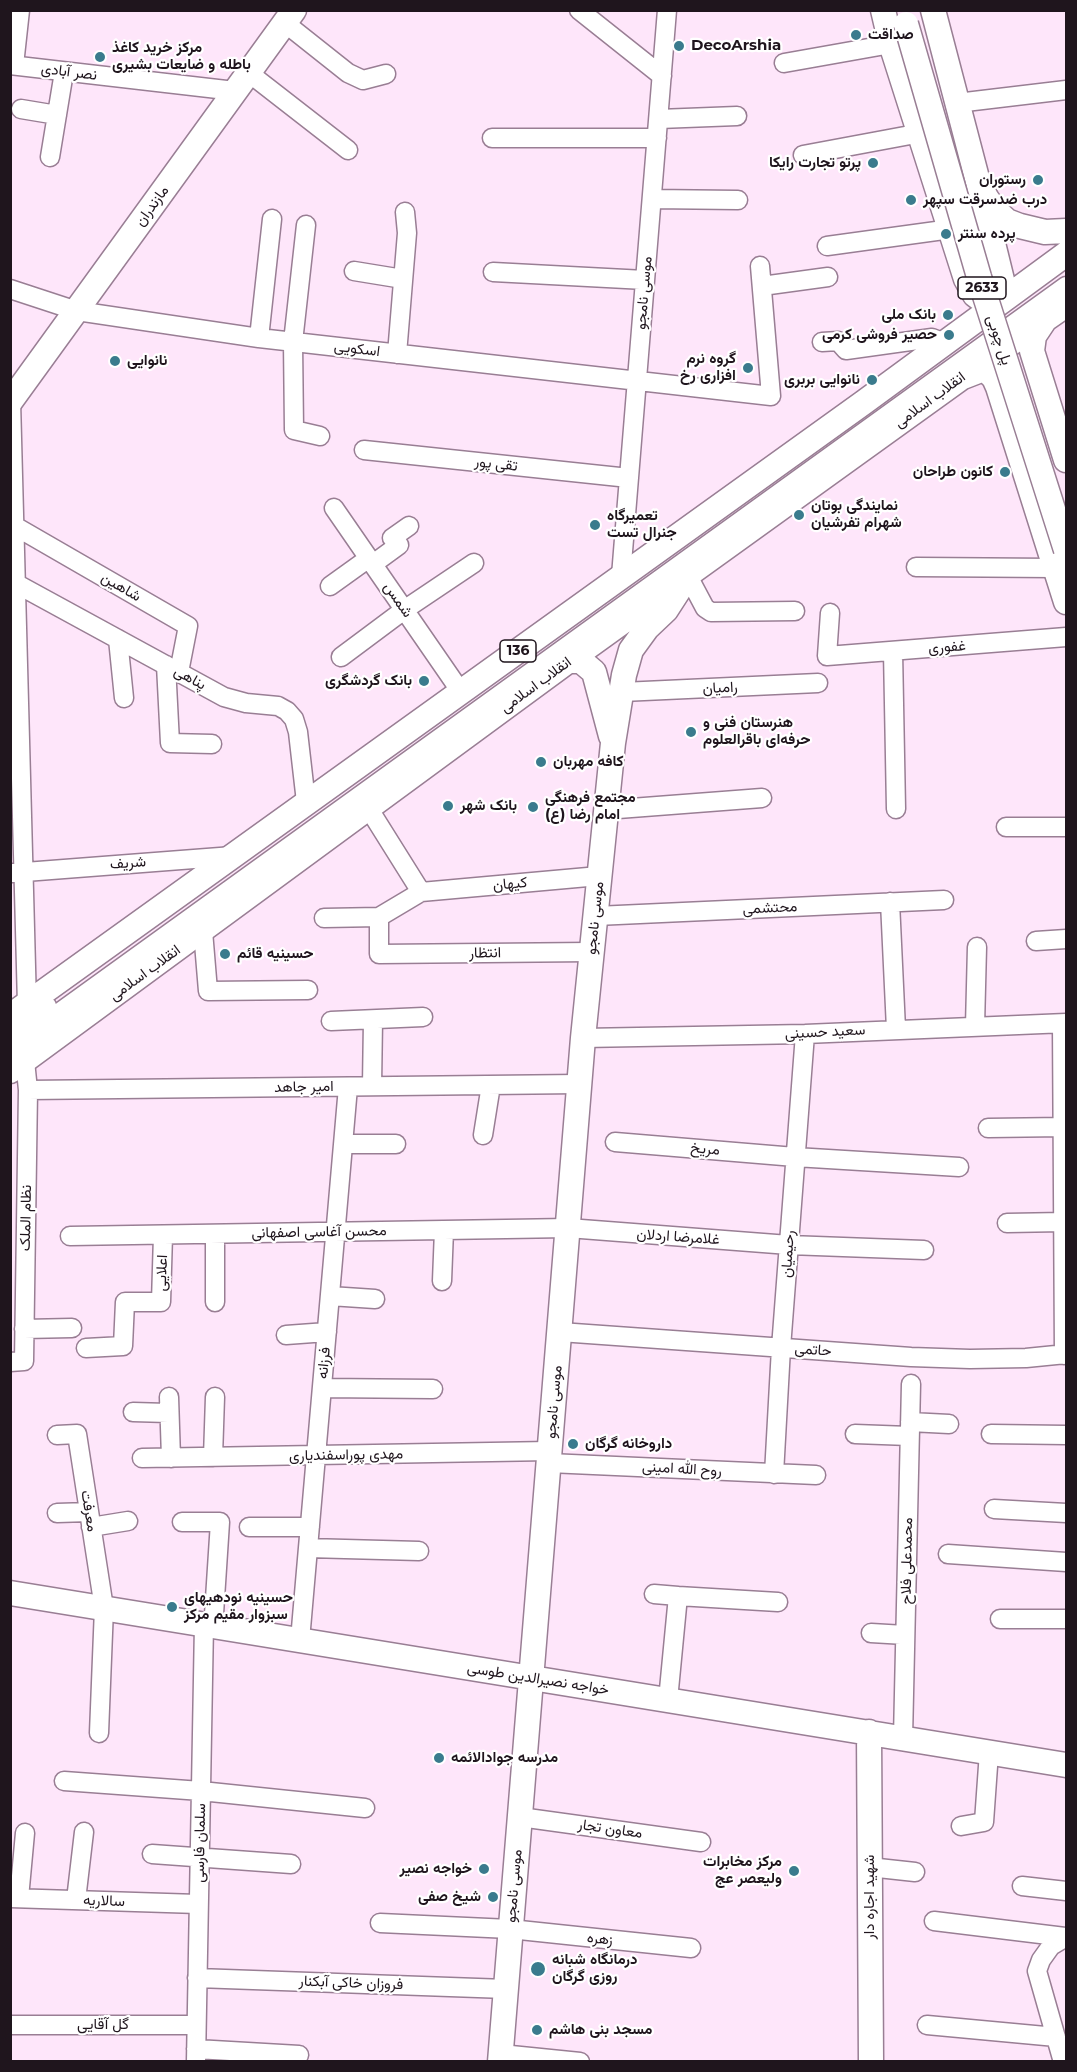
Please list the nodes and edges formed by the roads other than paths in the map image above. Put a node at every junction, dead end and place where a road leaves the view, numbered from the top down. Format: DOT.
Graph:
graph roads {
  1 [pos="20,10"];
  2 [pos="579,10"];
  3 [pos="667,10"];
  4 [pos="884,10"];
  5 [pos="916,15"];
  6 [pos="290,17"];
  7 [pos="891,44"];
  8 [pos="784,63"];
  9 [pos="12,65"];
  10 [pos="64,72"];
  11 [pos="386,74"];
  12 [pos="662,76"];
  13 [pos="242,82"];
  14 [pos="1066,90"];
  15 [pos="957,103"];
  16 [pos="21,109"];
  17 [pos="57,115"];
  18 [pos="737,116"];
  19 [pos="659,118"];
  20 [pos="921,133"];
  21 [pos="492,138"];
  22 [pos="657,138"];
  23 [pos="348,150"];
  24 [pos="803,155"];
  25 [pos="50,158"];
  26 [pos="978,182"];
  27 [pos="652,199"];
  28 [pos="738,200"];
  29 [pos="405,212"];
  30 [pos="272,219"];
  31 [pos="306,225"];
  32 [pos="951,229"];
  33 [pos="1066,231"];
  34 [pos="826,246"];
  35 [pos="1066,254"];
  36 [pos="760,266"];
  37 [pos="354,272"];
  38 [pos="493,272"];
  39 [pos="1066,273"];
  40 [pos="828,277"];
  41 [pos="403,279"];
  42 [pos="966,279"];
  43 [pos="645,280"];
  44 [pos="762,286"];
  45 [pos="1066,286"];
  46 [pos="10,289"];
  47 [pos="1066,305"];
  48 [pos="77,311"];
  49 [pos="1056,321"];
  50 [pos="260,338"];
  51 [pos="950,340"];
  52 [pos="293,342"];
  53 [pos="822,342"];
  54 [pos="398,354"];
  55 [pos="961,378"];
  56 [pos="637,382"];
  57 [pos="1046,400"];
  58 [pos="11,402"];
  59 [pos="1005,414"];
  60 [pos="320,436"];
  61 [pos="364,450"];
  62 [pos="1066,460"];
  63 [pos="629,478"];
  64 [pos="1066,504"];
  65 [pos="334,508"];
  66 [pos="13,525"];
  67 [pos="409,526"];
  68 [pos="1060,559"];
  69 [pos="371,561"];
  70 [pos="474,563"];
  71 [pos="916,567"];
  72 [pos="621,576"];
  73 [pos="687,576"];
  74 [pos="15,583"];
  75 [pos="330,586"];
  76 [pos="1066,602"];
  77 [pos="405,610"];
  78 [pos="795,611"];
  79 [pos="830,613"];
  80 [pos="1066,637"];
  81 [pos="118,639"];
  82 [pos="893,651"];
  83 [pos="341,657"];
  84 [pos="568,661"];
  85 [pos="172,669"];
  86 [pos="818,683"];
  87 [pos="461,692"];
  88 [pos="622,692"];
  89 [pos="124,698"];
  90 [pos="613,743"];
  91 [pos="212,744"];
  92 [pos="762,798"];
  93 [pos="306,802"];
  94 [pos="369,809"];
  95 [pos="896,809"];
  96 [pos="605,810"];
  97 [pos="1006,827"];
  98 [pos="1066,827"];
  99 [pos="233,856"];
  100 [pos="16,872"];
  101 [pos="599,876"];
  102 [pos="421,892"];
  103 [pos="944,900"];
  104 [pos="890,902"];
  105 [pos="596,916"];
  106 [pos="379,917"];
  107 [pos="324,918"];
  108 [pos="203,931"];
  109 [pos="1066,939"];
  110 [pos="1036,941"];
  111 [pos="977,947"];
  112 [pos="591,952"];
  113 [pos="308,990"];
  114 [pos="19,1011"];
  115 [pos="423,1017"];
  116 [pos="373,1020"];
  117 [pos="331,1021"];
  118 [pos="1064,1024"];
  119 [pos="975,1026"];
  120 [pos="896,1029"];
  121 [pos="10,1032"];
  122 [pos="804,1034"];
  123 [pos="583,1038"];
  124 [pos="15,1060"];
  125 [pos="579,1084"];
  126 [pos="491,1085"];
  127 [pos="372,1086"];
  128 [pos="348,1087"];
  129 [pos="28,1090"];
  130 [pos="1063,1127"];
  131 [pos="988,1128"];
  132 [pos="483,1135"];
  133 [pos="615,1142"];
  134 [pos="343,1144"];
  135 [pos="396,1144"];
  136 [pos="795,1157"];
  137 [pos="959,1167"];
  138 [pos="1065,1173"];
  139 [pos="1063,1222"];
  140 [pos="1007,1223"];
  141 [pos="568,1228"];
  142 [pos="444,1230"];
  143 [pos="335,1232"];
  144 [pos="215,1234"];
  145 [pos="163,1235"];
  146 [pos="70,1236"];
  147 [pos="789,1245"];
  148 [pos="924,1250"];
  149 [pos="442,1281"];
  150 [pos="330,1296"];
  151 [pos="375,1299"];
  152 [pos="215,1302"];
  153 [pos="72,1328"];
  154 [pos="24,1329"];
  155 [pos="327,1332"];
  156 [pos="560,1332"];
  157 [pos="285,1335"];
  158 [pos="86,1348"];
  159 [pos="781,1348"];
  160 [pos="1065,1354"];
  161 [pos="10,1362"];
  162 [pos="911,1384"];
  163 [pos="322,1388"];
  164 [pos="433,1389"];
  165 [pos="215,1397"];
  166 [pos="133,1412"];
  167 [pos="950,1424"];
  168 [pos="910,1429"];
  169 [pos="855,1434"];
  170 [pos="991,1434"];
  171 [pos="57,1435"];
  172 [pos="1066,1435"];
  173 [pos="316,1455"];
  174 [pos="213,1457"];
  175 [pos="549,1457"];
  176 [pos="142,1458"];
  177 [pos="171,1458"];
  178 [pos="774,1474"];
  179 [pos="816,1474"];
  180 [pos="994,1509"];
  181 [pos="57,1513"];
  182 [pos="1066,1514"];
  183 [pos="90,1520"];
  184 [pos="128,1521"];
  185 [pos="182,1522"];
  186 [pos="249,1527"];
  187 [pos="310,1527"];
  188 [pos="308,1548"];
  189 [pos="419,1551"];
  190 [pos="948,1554"];
  191 [pos="1066,1563"];
  192 [pos="10,1593"];
  193 [pos="654,1594"];
  194 [pos="678,1596"];
  195 [pos="778,1602"];
  196 [pos="104,1608"];
  197 [pos="1000,1618"];
  198 [pos="209,1619"];
  199 [pos="1066,1619"];
  200 [pos="871,1633"];
  201 [pos="906,1635"];
  202 [pos="300,1640"];
  203 [pos="531,1678"];
  204 [pos="668,1700"];
  205 [pos="868,1732"];
  206 [pos="99,1733"];
  207 [pos="903,1738"];
  208 [pos="989,1752"];
  209 [pos="1066,1765"];
  210 [pos="64,1781"];
  211 [pos="201,1791"];
  212 [pos="365,1808"];
  213 [pos="520,1817"];
  214 [pos="961,1826"];
  215 [pos="84,1832"];
  216 [pos="25,1833"];
  217 [pos="701,1842"];
  218 [pos="152,1854"];
  219 [pos="199,1857"];
  220 [pos="291,1864"];
  221 [pos="869,1867"];
  222 [pos="915,1872"];
  223 [pos="1022,1886"];
  224 [pos="1066,1892"];
  225 [pos="15,1898"];
  226 [pos="76,1900"];
  227 [pos="198,1904"];
  228 [pos="934,1921"];
  229 [pos="380,1923"];
  230 [pos="510,1929"];
  231 [pos="1066,1937"];
  232 [pos="691,1948"];
  233 [pos="197,1978"];
  234 [pos="506,1989"];
  235 [pos="10,2025"];
  236 [pos="196,2025"];
  237 [pos="927,2025"];
  238 [pos="1056,2037"];
  239 [pos="196,2055"];
  240 [pos="299,2055"];
  241 [pos="500,2058"];
  242 [pos="580,2061"];
  243 [pos="871,2061"];
  244 [pos="1063,2061"];
  1 -- 9 [label="street"];
  2 -- 12 [label="street"];
  3 -- 12 [label="street, موسی نامجو"];
  4 -- 7 [label="main road"];
  5 -- 15 [label="main road"];
  5 -- 64 [label="main road, پل چوبی / 2633"];
  5 -- 68 [label="main road, پل چوبی / 2633, bridge"];
  6 -- 11 [label="street"];
  6 -- 13 [label="main road, مازندران"];
  7 -- 8 [label="street"];
  7 -- 20 [label="main road"];
  9 -- 10 [label="street, نصر آبادی"];
  10 -- 13 [label="street, نصر آبادی"];
  10 -- 17 [label="street"];
  12 -- 19 [label="street, موسی نامجو"];
  13 -- 23 [label="street"];
  13 -- 48 [label="main road, مازندران"];
  14 -- 15 [label="street"];
  15 -- 26 [label="main road"];
  16 -- 17 [label="street"];
  17 -- 25 [label="street"];
  18 -- 19 [label="street"];
  19 -- 22 [label="street, موسی نامجو"];
  20 -- 24 [label="street"];
  20 -- 32 [label="main road"];
  21 -- 22 [label="street"];
  22 -- 27 [label="street, موسی نامجو"];
  26 -- 33 [label="main road"];
  26 -- 42 [label="main road"];
  27 -- 28 [label="street"];
  27 -- 43 [label="street, موسی نامجو"];
  29 -- 41 [label="street"];
  30 -- 50 [label="street"];
  31 -- 52 [label="street"];
  32 -- 34 [label="street"];
  32 -- 42 [label="main road"];
  35 -- 51 [label="main road, 136"];
  36 -- 44 [label="street"];
  37 -- 41 [label="street"];
  38 -- 43 [label="street"];
  39 -- 121 [label="street"];
  40 -- 44 [label="street"];
  41 -- 54 [label="street"];
  42 -- 51 [label="main road"];
  43 -- 56 [label="street, موسی نامجو"];
  44 -- 56 [label="street, اسکویی"];
  45 -- 124 [label="street"];
  46 -- 48 [label="street, اسکویی"];
  47 -- 49 [label="main road, انقلاب اسلامی / 136"];
  48 -- 50 [label="street, اسکویی"];
  48 -- 58 [label="main road, مازندران"];
  49 -- 55 [label="main road, انقلاب اسلامی / 136"];
  49 -- 57 [label="main road"];
  50 -- 52 [label="street, اسکویی"];
  51 -- 53 [label="street"];
  51 -- 72 [label="main road, 136"];
  52 -- 54 [label="street, اسکویی"];
  52 -- 60 [label="street"];
  54 -- 56 [label="street, اسکویی"];
  55 -- 59 [label="main road, 2633"];
  55 -- 73 [label="main road, انقلاب اسلامی / 136"];
  56 -- 63 [label="street, موسی نامجو"];
  57 -- 59 [label="main road"];
  57 -- 62 [label="main road"];
  58 -- 66 [label="street"];
  59 -- 68 [label="main road, 2633"];
  61 -- 63 [label="street, تقی پور"];
  63 -- 72 [label="street, موسی نامجو"];
  65 -- 69 [label="street, شمس"];
  66 -- 74 [label="street"];
  66 -- 85 [label="street, شاهین"];
  67 -- 69 [label="street"];
  68 -- 71 [label="street"];
  68 -- 76 [label="main road, 2633"];
  69 -- 75 [label="street"];
  69 -- 77 [label="street, شمس"];
  70 -- 77 [label="street"];
  72 -- 87 [label="main road, 136"];
  73 -- 78 [label="street"];
  73 -- 84 [label="main road, انقلاب اسلامی / 136"];
  73 -- 88 [label="main road, موسی نامجو"];
  74 -- 81 [label="street, پناهی"];
  74 -- 100 [label="street"];
  77 -- 83 [label="street"];
  77 -- 87 [label="street, شمس"];
  79 -- 82 [label="street, غفوری"];
  80 -- 82 [label="street, غفوری"];
  81 -- 85 [label="street, پناهی"];
  81 -- 89 [label="street"];
  82 -- 95 [label="street"];
  84 -- 90 [label="main road, موسی نامجو"];
  84 -- 94 [label="main road, انقلاب اسلامی / 136"];
  85 -- 91 [label="street"];
  85 -- 93 [label="street, پناهی"];
  86 -- 88 [label="street, رامیان"];
  87 -- 93 [label="main road, 136"];
  88 -- 90 [label="main road, موسی نامجو"];
  90 -- 96 [label="main road, موسی نامجو"];
  92 -- 96 [label="street"];
  93 -- 99 [label="main road, 136"];
  94 -- 102 [label="street"];
  94 -- 108 [label="main road, انقلاب اسلامی / 136"];
  96 -- 101 [label="main road, موسی نامجو"];
  97 -- 98 [label="street"];
  99 -- 100 [label="street, شریف"];
  99 -- 114 [label="main road, 136"];
  100 -- 114 [label="street"];
  101 -- 102 [label="street, کیهان"];
  101 -- 105 [label="main road, موسی نامجو"];
  102 -- 106 [label="street, کیهان"];
  103 -- 104 [label="street, محتشمی"];
  104 -- 105 [label="street, محتشمی"];
  104 -- 120 [label="street"];
  105 -- 112 [label="main road, موسی نامجو"];
  106 -- 107 [label="street, کیهان"];
  106 -- 112 [label="street, انتظار"];
  108 -- 113 [label="street"];
  108 -- 124 [label="main road, انقلاب اسلامی / 136"];
  109 -- 110 [label="street"];
  111 -- 119 [label="street"];
  112 -- 123 [label="main road, موسی نامجو"];
  115 -- 116 [label="street"];
  116 -- 117 [label="street"];
  116 -- 127 [label="street"];
  118 -- 119 [label="street, سعید حسینی"];
  118 -- 130 [label="street"];
  119 -- 120 [label="street, سعید حسینی"];
  120 -- 122 [label="street, سعید حسینی"];
  122 -- 123 [label="street, سعید حسینی"];
  122 -- 136 [label="street, رحیمیان"];
  123 -- 125 [label="main road, موسی نامجو"];
  124 -- 129 [label="street, نظام الملک"];
  125 -- 126 [label="street, امیر جاهد"];
  125 -- 141 [label="main road, موسی نامجو"];
  126 -- 127 [label="street, امیر جاهد"];
  126 -- 132 [label="street"];
  127 -- 128 [label="street, امیر جاهد"];
  128 -- 129 [label="street, امیر جاهد"];
  128 -- 134 [label="street, فرزانه"];
  129 -- 154 [label="street, نظام الملک"];
  130 -- 131 [label="street"];
  130 -- 138 [label="street"];
  133 -- 136 [label="street, مریخ"];
  134 -- 135 [label="street"];
  134 -- 143 [label="street, فرزانه"];
  136 -- 137 [label="street, مریخ"];
  136 -- 147 [label="street, رحیمیان"];
  138 -- 139 [label="street"];
  139 -- 140 [label="street"];
  139 -- 160 [label="street"];
  141 -- 142 [label="street, محسن آغاسی اصفهانی"];
  141 -- 147 [label="street, غلامرضا اردلان"];
  141 -- 156 [label="main road, موسی نامجو"];
  142 -- 143 [label="street, محسن آغاسی اصفهانی"];
  142 -- 149 [label="street"];
  143 -- 144 [label="street, محسن آغاسی اصفهانی"];
  143 -- 150 [label="street, فرزانه"];
  144 -- 145 [label="street, محسن آغاسی اصفهانی"];
  144 -- 152 [label="street"];
  145 -- 146 [label="street, محسن آغاسی اصفهانی"];
  145 -- 158 [label="street, اعلایی"];
  147 -- 148 [label="street, غلامرضا اردلان"];
  147 -- 159 [label="street, رحیمیان"];
  150 -- 151 [label="street"];
  150 -- 155 [label="street, فرزانه"];
  153 -- 154 [label="street"];
  154 -- 161 [label="street, نظام الملک"];
  155 -- 157 [label="street"];
  155 -- 163 [label="street, فرزانه"];
  156 -- 159 [label="street, حاتمی"];
  156 -- 175 [label="main road, موسی نامجو"];
  159 -- 160 [label="street, حاتمی"];
  159 -- 178 [label="street, رحیمیان"];
  162 -- 168 [label="street, محمدعلی فلاح"];
  163 -- 164 [label="street"];
  163 -- 173 [label="street, فرزانه"];
  165 -- 174 [label="street"];
  166 -- 177 [label="street"];
  167 -- 168 [label="street"];
  168 -- 169 [label="street"];
  168 -- 201 [label="street, محمدعلی فلاح"];
  170 -- 172 [label="street"];
  171 -- 183 [label="street, معرفت"];
  173 -- 174 [label="street, مهدی پوراسفندیاری"];
  173 -- 175 [label="street, مهدی پوراسفندیاری"];
  173 -- 187 [label="street, فرزانه"];
  174 -- 177 [label="street, مهدی پوراسفندیاری"];
  175 -- 178 [label="street, روح الله امینی"];
  175 -- 203 [label="main road, موسی نامجو"];
  176 -- 177 [label="street, مهدی پوراسفندیاری"];
  178 -- 179 [label="street, روح الله امینی"];
  180 -- 182 [label="street"];
  181 -- 183 [label="street"];
  183 -- 184 [label="street"];
  183 -- 196 [label="street, معرفت"];
  185 -- 198 [label="street, سلمان فارسی"];
  186 -- 187 [label="street"];
  187 -- 188 [label="street, فرزانه"];
  188 -- 189 [label="street"];
  188 -- 202 [label="street, فرزانه"];
  190 -- 191 [label="street"];
  192 -- 196 [label="main road, خواجه نصیرالدین طوسی"];
  193 -- 194 [label="street"];
  194 -- 195 [label="street"];
  194 -- 204 [label="street"];
  196 -- 198 [label="main road, خواجه نصیرالدین طوسی"];
  196 -- 206 [label="street, معرفت"];
  197 -- 199 [label="street"];
  198 -- 202 [label="main road, خواجه نصیرالدین طوسی"];
  198 -- 211 [label="street, سلمان فارسی"];
  200 -- 201 [label="street"];
  201 -- 207 [label="street, محمدعلی فلاح"];
  202 -- 203 [label="main road, خواجه نصیرالدین طوسی"];
  203 -- 204 [label="main road, خواجه نصیرالدین طوسی"];
  203 -- 213 [label="main road, موسی نامجو"];
  204 -- 205 [label="main road, خواجه نصیرالدین طوسی"];
  205 -- 207 [label="main road, خواجه نصیرالدین طوسی"];
  205 -- 221 [label="main road, شهید اجاره دار"];
  207 -- 208 [label="main road, خواجه نصیرالدین طوسی"];
  208 -- 209 [label="main road, خواجه نصیرالدین طوسی"];
  208 -- 214 [label="street"];
  210 -- 211 [label="street"];
  211 -- 212 [label="street"];
  211 -- 219 [label="street, سلمان فارسی"];
  213 -- 217 [label="street, معاون تجار"];
  213 -- 230 [label="main road, موسی نامجو"];
  215 -- 226 [label="street"];
  216 -- 225 [label="street"];
  218 -- 219 [label="street"];
  219 -- 220 [label="street"];
  219 -- 227 [label="street, سلمان فارسی"];
  221 -- 222 [label="street"];
  221 -- 243 [label="main road, شهید اجاره دار"];
  223 -- 224 [label="street"];
  225 -- 226 [label="street, سالاریه"];
  226 -- 227 [label="street, سالاریه"];
  227 -- 233 [label="street, سلمان فارسی"];
  228 -- 231 [label="street"];
  229 -- 230 [label="street, زهره"];
  230 -- 232 [label="street, زهره"];
  230 -- 234 [label="main road, موسی نامجو"];
  231 -- 238 [label="street"];
  233 -- 234 [label="street, فروزان خاکی آبکنار"];
  233 -- 236 [label="street, سلمان فارسی"];
  234 -- 241 [label="main road, موسی نامجو"];
  235 -- 236 [label="street, گل آقایی"];
  236 -- 239 [label="street, سلمان فارسی"];
  237 -- 238 [label="street"];
  238 -- 244 [label="street"];
  239 -- 240 [label="street"];
  241 -- 242 [label="street"];
}
